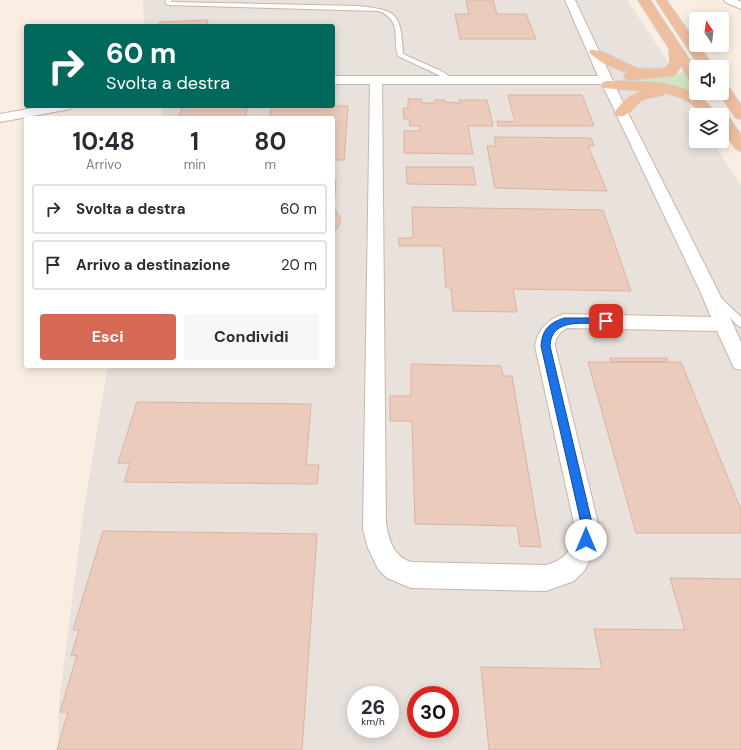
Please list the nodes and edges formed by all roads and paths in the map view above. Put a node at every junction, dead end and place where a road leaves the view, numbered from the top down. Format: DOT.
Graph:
graph roads {
  1 [pos="169,0"];
  2 [pos="570,0"];
  3 [pos="644,0"];
  4 [pos="661,0"];
  5 [pos="730,0"];
  6 [pos="741,6"];
  7 [pos="675,49"];
  8 [pos="595,53"];
  9 [pos="702,60"];
  10 [pos="689,70"];
  11 [pos="648,74"];
  12 [pos="451,79"];
  13 [pos="335,80"];
  14 [pos="376,80"];
  15 [pos="607,83"];
  16 [pos="669,91"];
  17 [pos="729,98"];
  18 [pos="54,108"];
  19 [pos="705,108"];
  20 [pos="621,112"];
  21 [pos="741,115"];
  22 [pos="0,118"];
  23 [pos="729,128"];
  24 [pos="729,138"];
  25 [pos="740,145"];
  26 [pos="736,323"];
  27 [pos="741,362"];
  1 -- 12 [label="lane"];
  2 -- 8 [label="street"];
  3 -- 7 [label="highway"];
  4 -- 9 [label="highway"];
  5 -- 6 [label="street"];
  7 -- 10 [label="highway"];
  7 -- 11 [label="highway"];
  8 -- 11 [label="highway"];
  8 -- 15 [label="street"];
  11 -- 15 [label="highway"];
  12 -- 14 [label="street"];
  12 -- 15 [label="street"];
  13 -- 14 [label="street"];
  14 -- 26 [label="street"];
  15 -- 16 [label="highway"];
  15 -- 20 [label="street"];
  16 -- 19 [label="highway"];
  16 -- 20 [label="highway"];
  17 -- 21 [label="highway"];
  18 -- 22 [label="street"];
  20 -- 26 [label="street"];
  23 -- 25 [label="highway"];
  24 -- 25 [label="highway"];
  26 -- 27 [label="street"];
}
